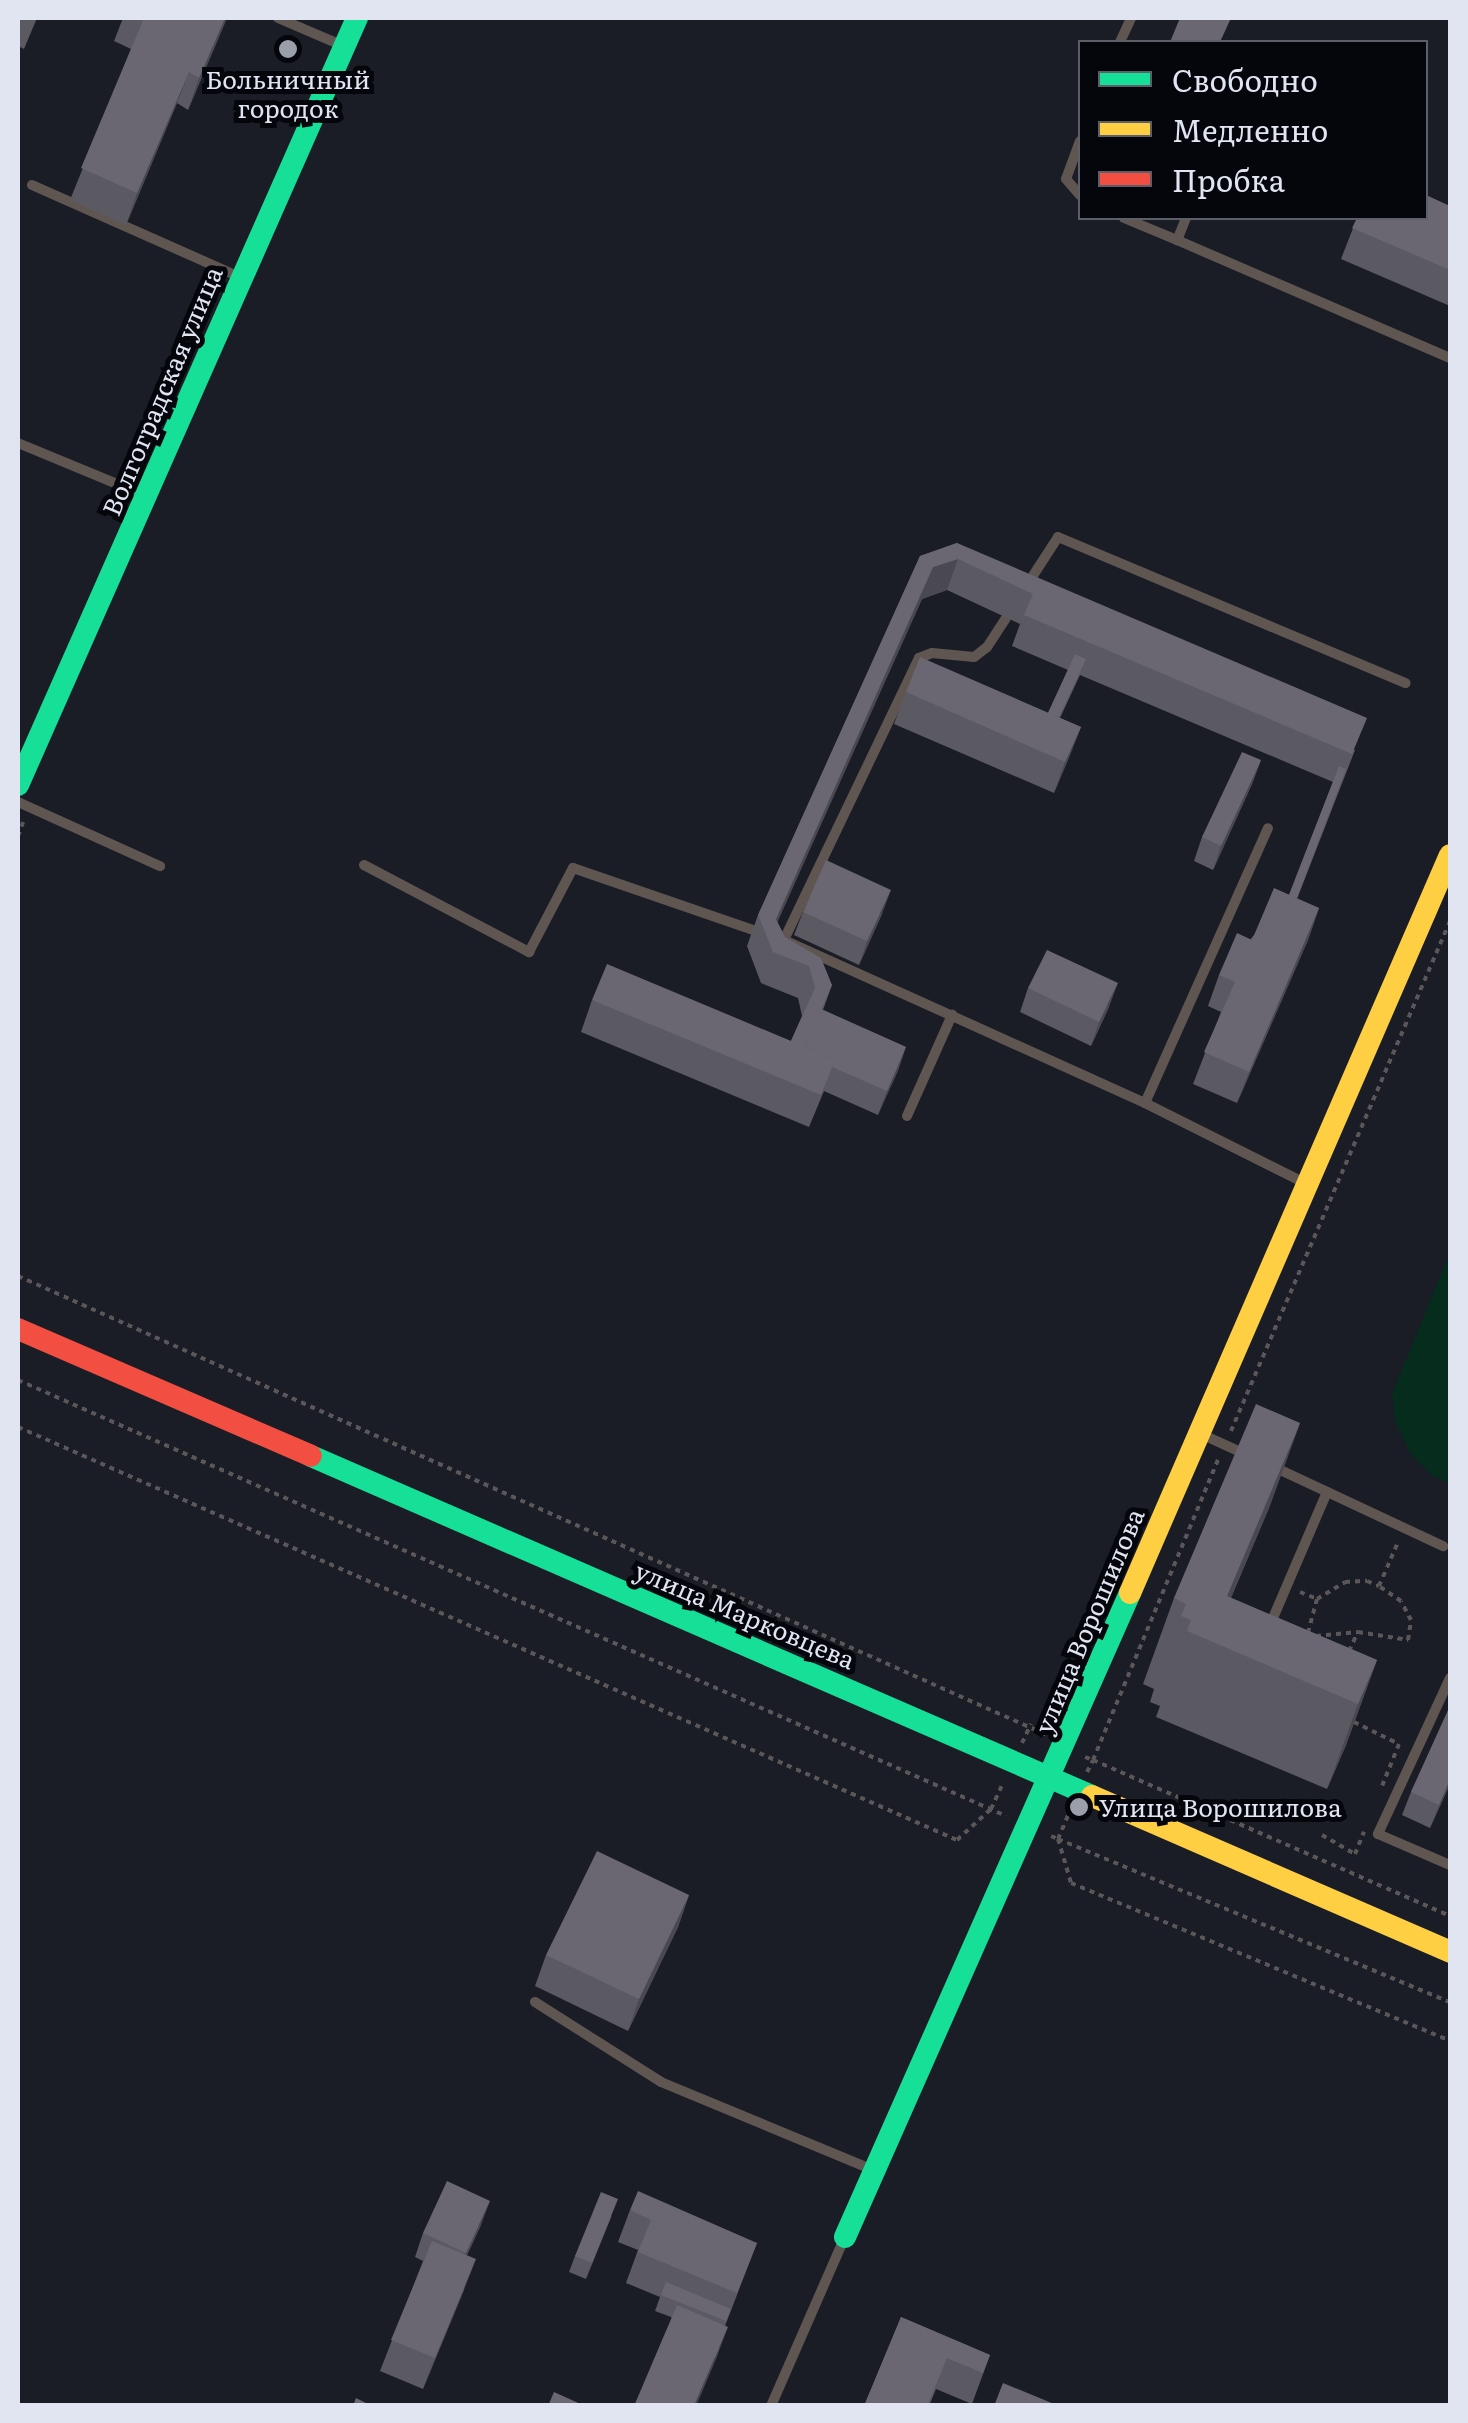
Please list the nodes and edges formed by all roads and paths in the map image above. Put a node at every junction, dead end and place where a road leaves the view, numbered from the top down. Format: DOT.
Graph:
graph roads {
  1 [pos="278,18"];
  2 [pos="357,18"];
  3 [pos="344,46"];
  4 [pos="1078,146"];
  5 [pos="32,186"];
  6 [pos="1078,193"];
  7 [pos="1129,220"];
  8 [pos="1185,220"];
  9 [pos="1177,240"];
  10 [pos="240,277"];
  11 [pos="1450,358"];
  12 [pos="18,442"];
  13 [pos="148,497"];
  14 [pos="1014,604"];
  15 [pos="1006,618"];
  16 [pos="1406,683"];
  17 [pos="18,785"];
  18 [pos="18,802"];
  19 [pos="1268,828"];
  20 [pos="1450,855"];
  21 [pos="364,865"];
  22 [pos="160,866"];
  23 [pos="1450,922"];
  24 [pos="784,940"];
  25 [pos="952,1015"];
  26 [pos="1146,1103"];
  27 [pos="907,1116"];
  28 [pos="1308,1184"];
  29 [pos="18,1276"];
  30 [pos="18,1329"];
  31 [pos="18,1380"];
  32 [pos="18,1427"];
  33 [pos="1200,1434"];
  34 [pos="1225,1445"];
  35 [pos="1327,1492"];
  36 [pos="1404,1528"];
  37 [pos="1444,1546"];
  38 [pos="1379,1586"];
  39 [pos="1286,1588"];
  40 [pos="1317,1598"];
  41 [pos="1358,1632"];
  42 [pos="1264,1640"];
  43 [pos="1349,1651"];
  44 [pos="1450,1678"];
  45 [pos="1345,1718"];
  46 [pos="1064,1747"];
  47 [pos="1093,1760"];
  48 [pos="1050,1778"];
  49 [pos="1079,1790"];
  50 [pos="1377,1799"];
  51 [pos="991,1809"];
  52 [pos="1370,1817"];
  53 [pos="1028,1826"];
  54 [pos="1322,1835"];
  55 [pos="1058,1839"];
  56 [pos="1450,1865"];
  57 [pos="1450,1916"];
  58 [pos="1450,1952"];
  59 [pos="535,2002"];
  60 [pos="1450,2002"];
  61 [pos="1450,2040"];
  62 [pos="874,2171"];
  63 [pos="845,2237"];
  64 [pos="772,2406"];
  1 -- 3 [label="lane"];
  2 -- 3 [label="main road, Волгоградская улица"];
  3 -- 10 [label="main road, Волгоградская улица"];
  4 -- 6 [label="lane"];
  5 -- 10 [label="lane"];
  7 -- 9 [label="lane"];
  8 -- 9 [label="lane"];
  9 -- 11 [label="lane"];
  10 -- 13 [label="main road, Волгоградская улица"];
  12 -- 13 [label="lane"];
  13 -- 17 [label="main road, Волгоградская улица"];
  14 -- 16 [label="lane"];
  15 -- 24 [label="lane"];
  18 -- 22 [label="lane"];
  19 -- 26 [label="lane"];
  20 -- 28 [label="main road, улица Ворошилова"];
  21 -- 24 [label="lane"];
  23 -- 34 [label="path"];
  24 -- 25 [label="lane"];
  25 -- 26 [label="lane"];
  25 -- 27 [label="lane"];
  26 -- 28 [label="lane"];
  28 -- 33 [label="main road, улица Ворошилова"];
  29 -- 46 [label="path"];
  30 -- 48 [label="main road, улица Марковцева"];
  31 -- 51 [label="path"];
  32 -- 51 [label="path"];
  33 -- 34 [label="lane"];
  33 -- 46 [label="main road, улица Ворошилова"];
  34 -- 35 [label="lane"];
  34 -- 47 [label="path"];
  35 -- 36 [label="lane"];
  35 -- 39 [label="lane"];
  36 -- 37 [label="lane"];
  36 -- 38 [label="path"];
  38 -- 40 [label="path"];
  38 -- 41 [label="path"];
  39 -- 40 [label="path"];
  39 -- 42 [label="lane"];
  40 -- 41 [label="path"];
  41 -- 43 [label="path"];
  44 -- 56 [label="lane"];
  45 -- 50 [label="path"];
  46 -- 47 [label="path"];
  46 -- 48 [label="main road, улица Ворошилова"];
  47 -- 49 [label="path"];
  47 -- 57 [label="path"];
  48 -- 49 [label="main road, улица Марковцева"];
  48 -- 53 [label="main road, улица Ворошилова"];
  49 -- 55 [label="path"];
  49 -- 58 [label="main road, улица Марковцева"];
  51 -- 53 [label="path"];
  52 -- 54 [label="path"];
  53 -- 55 [label="path"];
  53 -- 62 [label="main road, улица Ворошилова"];
  55 -- 60 [label="path"];
  55 -- 61 [label="path"];
  59 -- 62 [label="lane"];
  62 -- 63 [label="main road, улица Ворошилова"];
  63 -- 64 [label="lane, улица Ворошилова"];
}
